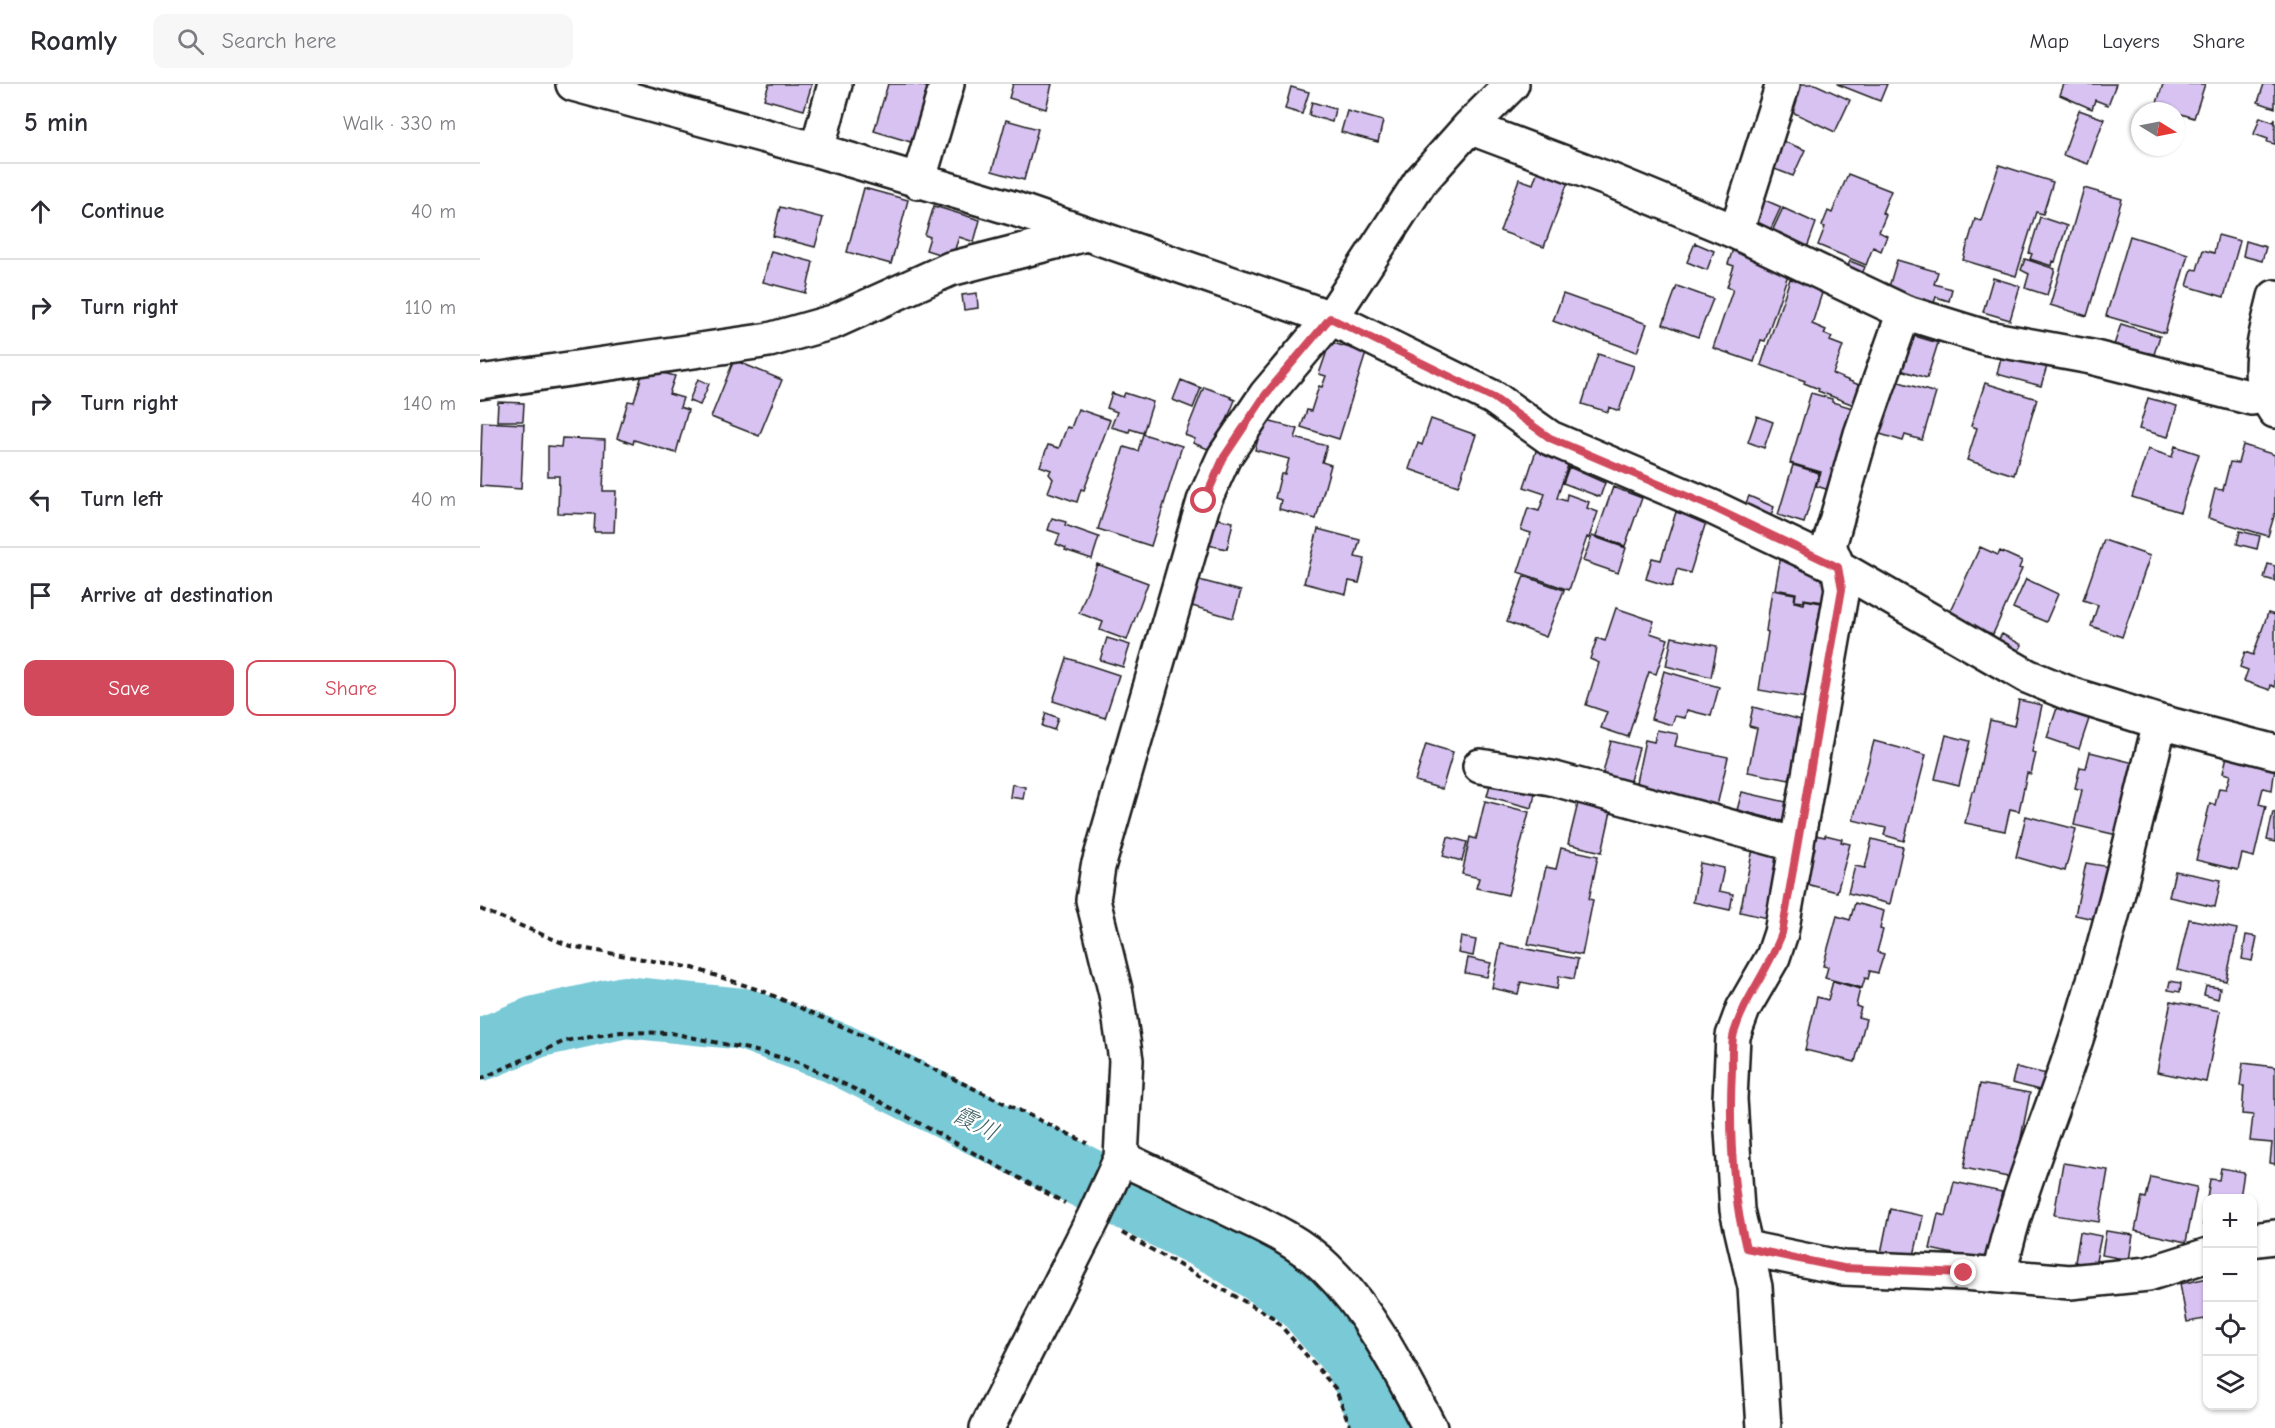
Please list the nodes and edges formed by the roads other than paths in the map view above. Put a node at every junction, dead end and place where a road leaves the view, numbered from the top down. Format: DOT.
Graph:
graph roads {
  1 [pos="573,84"];
  2 [pos="835,84"];
  3 [pos="947,84"];
  4 [pos="1512,84"];
  5 [pos="1783,84"];
  6 [pos="1469,127"];
  7 [pos="817,150"];
  8 [pos="918,182"];
  9 [pos="1736,232"];
  10 [pos="1086,234"];
  11 [pos="2275,297"];
  12 [pos="1904,312"];
  13 [pos="1330,318"];
  14 [pos="480,382"];
  15 [pos="2270,403"];
  16 [pos="1838,567"];
  17 [pos="2160,722"];
  18 [pos="2275,752"];
  19 [pos="1480,766"];
  20 [pos="1797,845"];
  21 [pos="1119,1165"];
  22 [pos="2275,1237"];
  23 [pos="2257,1239"];
  24 [pos="1746,1248"];
  25 [pos="2203,1257"];
  26 [pos="1999,1276"];
  27 [pos="987,1428"];
  28 [pos="1430,1428"];
  29 [pos="1764,1428"];
  1 -- 7 [label="street"];
  2 -- 7 [label="street"];
  3 -- 8 [label="street"];
  4 -- 6 [label="street"];
  5 -- 9 [label="street"];
  6 -- 9 [label="street"];
  6 -- 13 [label="street"];
  7 -- 8 [label="street"];
  8 -- 10 [label="street"];
  9 -- 12 [label="street"];
  10 -- 13 [label="street"];
  10 -- 14 [label="street"];
  11 -- 15 [label="street"];
  12 -- 15 [label="street"];
  12 -- 16 [label="street"];
  13 -- 16 [label="street"];
  13 -- 21 [label="street"];
  16 -- 17 [label="street"];
  16 -- 20 [label="street"];
  17 -- 18 [label="street"];
  17 -- 26 [label="street"];
  19 -- 20 [label="street"];
  20 -- 24 [label="street"];
  21 -- 27 [label="street"];
  21 -- 28 [label="street"];
  22 -- 23 [label="street"];
  24 -- 26 [label="street"];
  24 -- 29 [label="street"];
  25 -- 26 [label="street"];
}
